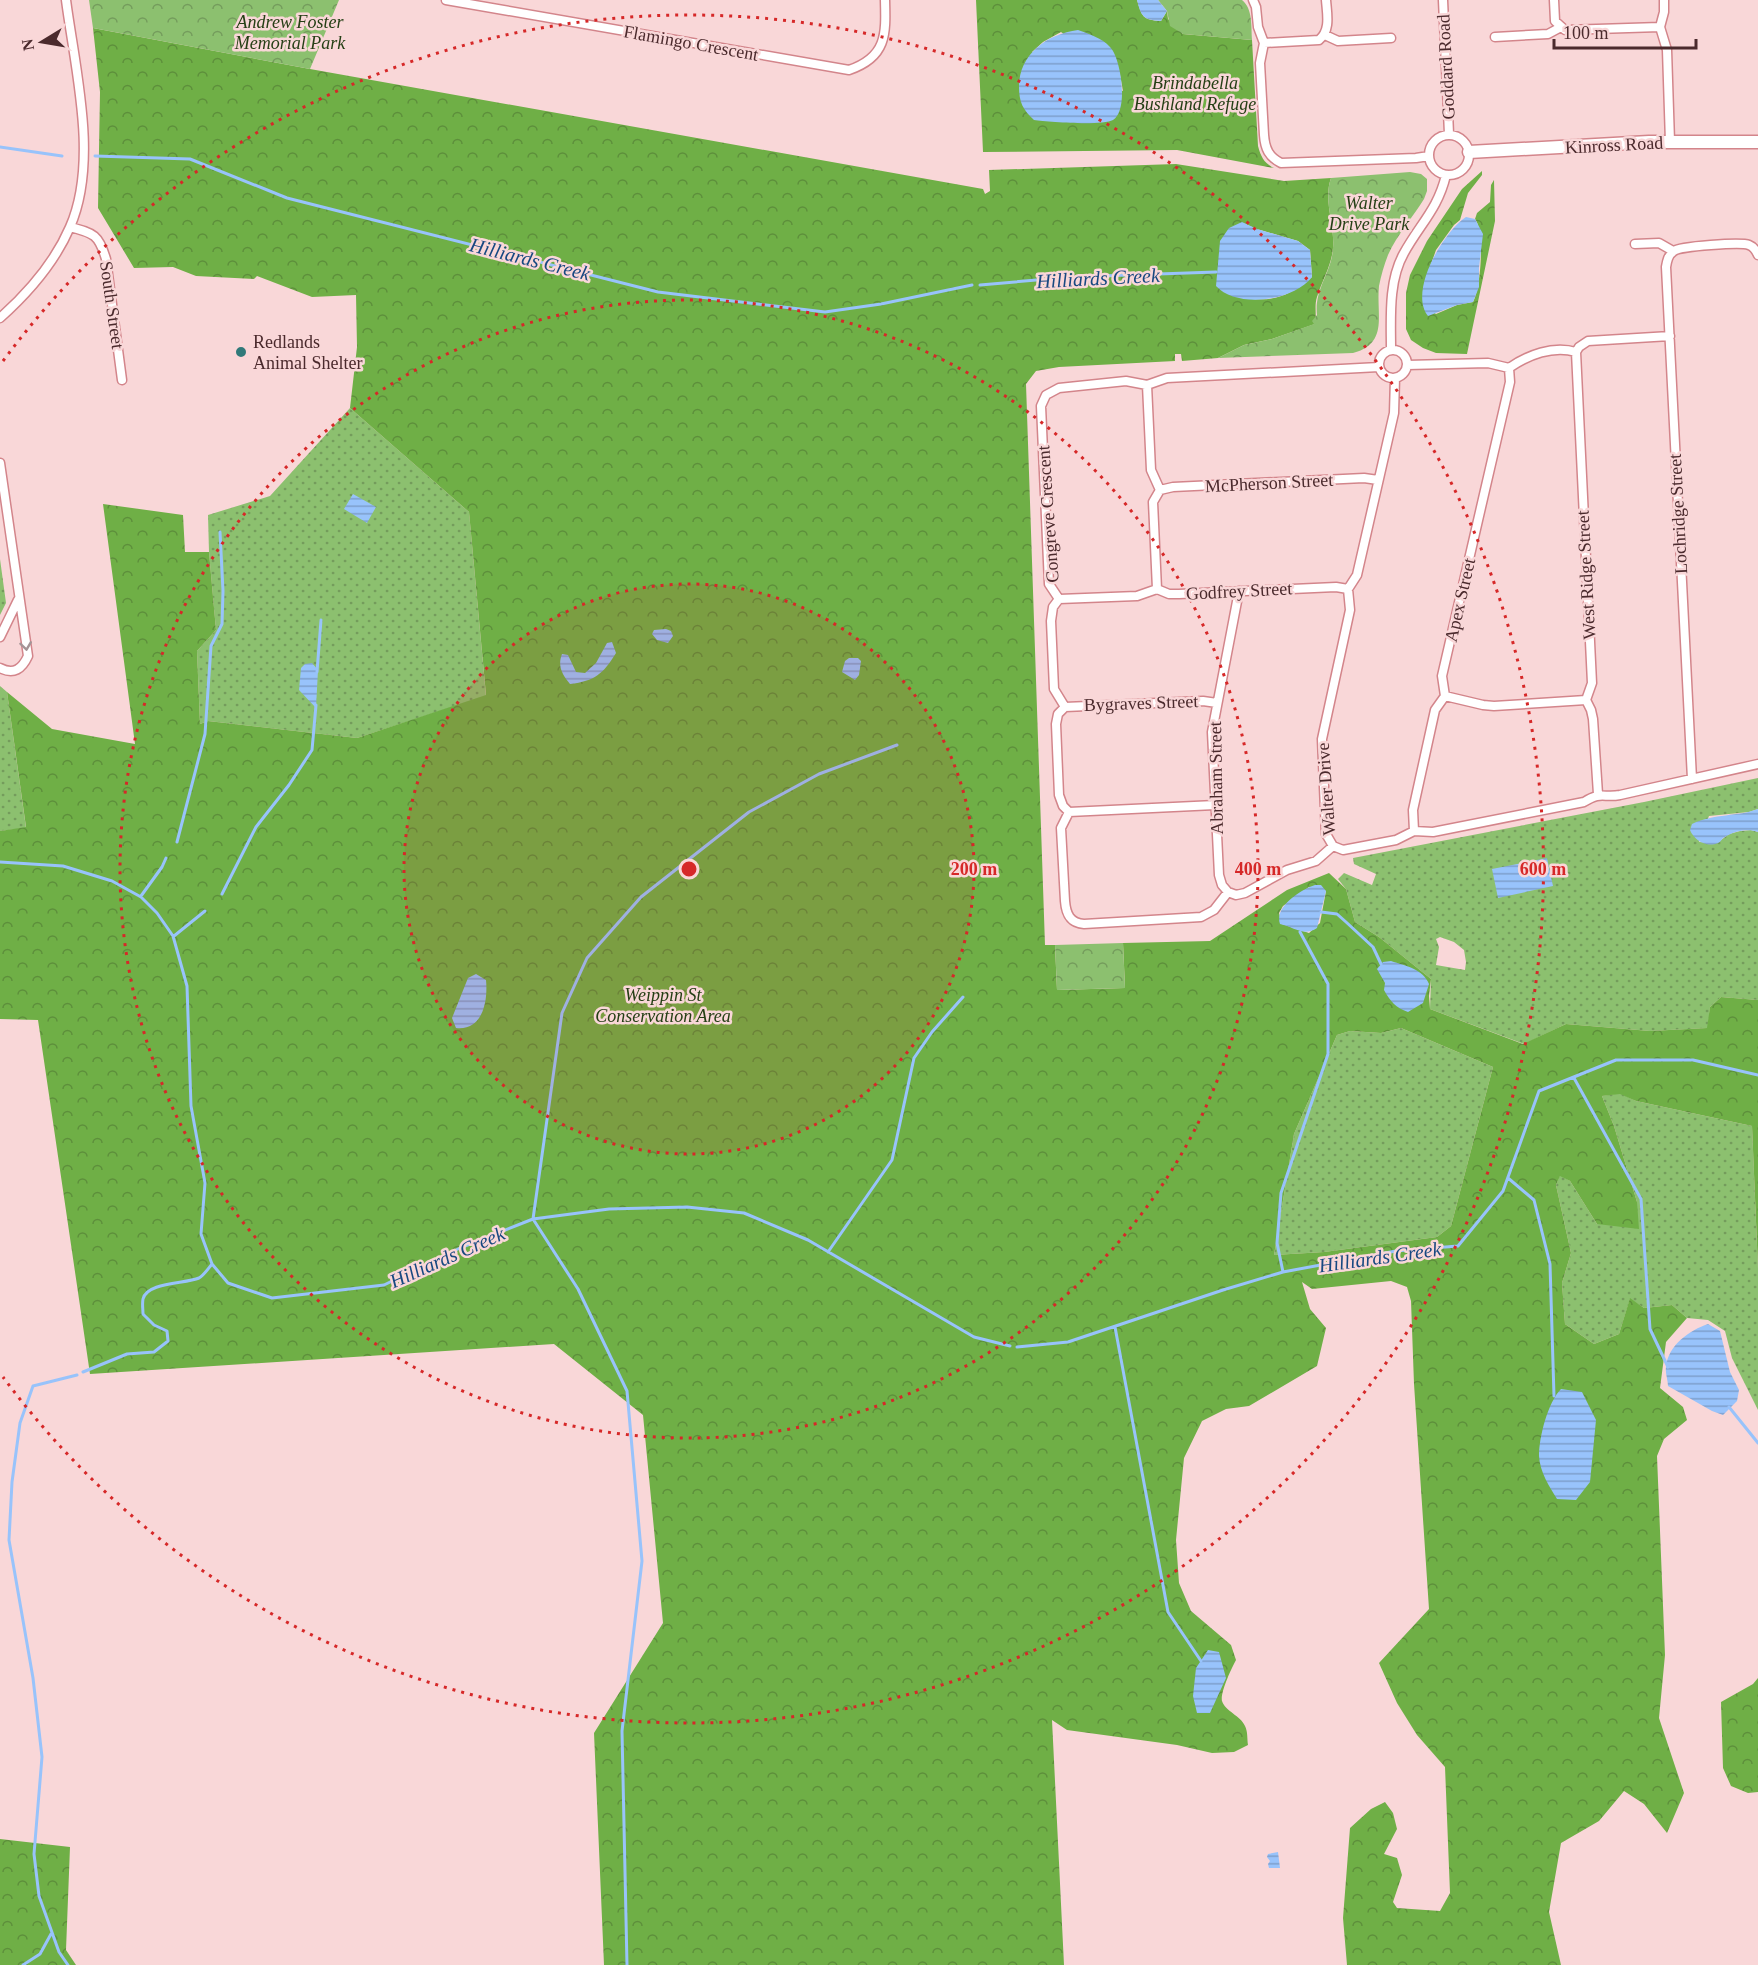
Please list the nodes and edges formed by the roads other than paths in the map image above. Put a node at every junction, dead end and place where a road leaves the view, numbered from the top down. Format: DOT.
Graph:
graph roads {
  1 [pos="66,0"];
  2 [pos="446,0"];
  3 [pos="885,0"];
  4 [pos="1253,0"];
  5 [pos="1326,0"];
  6 [pos="1443,0"];
  7 [pos="1554,0"];
  8 [pos="1664,0"];
  9 [pos="1561,27"];
  10 [pos="1660,27"];
  11 [pos="1325,35"];
  12 [pos="1495,37"];
  13 [pos="1391,38"];
  14 [pos="1264,43"];
  15 [pos="1449,134"];
  16 [pos="1758,141"];
  17 [pos="1670,142"];
  18 [pos="1469,152"];
  19 [pos="1429,156"];
  20 [pos="1446,175"];
  21 [pos="70,227"];
  22 [pos="1635,244"];
  23 [pos="1673,251"];
  24 [pos="1758,255"];
  25 [pos="0,318"];
  26 [pos="1670,336"];
  27 [pos="1391,350"];
  28 [pos="1576,352"];
  29 [pos="1407,365"];
  30 [pos="1379,367"];
  31 [pos="1509,368"];
  32 [pos="1395,378"];
  33 [pos="122,380"];
  34 [pos="1147,385"];
  35 [pos="0,463"];
  36 [pos="1378,480"];
  37 [pos="1160,490"];
  38 [pos="1157,589"];
  39 [pos="1348,589"];
  40 [pos="1239,591"];
  41 [pos="1059,599"];
  42 [pos="18,600"];
  43 [pos="0,637"];
  44 [pos="0,668"];
  45 [pos="1444,696"];
  46 [pos="1586,700"];
  47 [pos="1216,703"];
  48 [pos="1065,707"];
  49 [pos="1758,764"];
  50 [pos="1692,779"];
  51 [pos="1598,794"];
  52 [pos="1215,805"];
  53 [pos="1069,812"];
  54 [pos="1414,831"];
  55 [pos="1333,846"];
  56 [pos="1228,892"];
  1 -- 21 [label="street"];
  2 -- 3 [label="street, Flamingo Crescent"];
  4 -- 14 [label="street"];
  5 -- 11 [label="street"];
  6 -- 15 [label="street, Goddard Road"];
  7 -- 9 [label="street"];
  8 -- 10 [label="street"];
  9 -- 10 [label="street"];
  9 -- 12 [label="street"];
  10 -- 17 [label="street"];
  11 -- 13 [label="street"];
  11 -- 14 [label="street"];
  14 -- 19 [label="street"];
  15 -- 18 [label="street"];
  15 -- 19 [label="street"];
  16 -- 17 [label="street, Kinross Road"];
  17 -- 18 [label="street, Kinross Road"];
  18 -- 20 [label="street"];
  19 -- 20 [label="street"];
  20 -- 27 [label="street"];
  21 -- 25 [label="street"];
  21 -- 33 [label="street, South Street"];
  22 -- 23 [label="street"];
  23 -- 24 [label="street"];
  23 -- 26 [label="street, Lochridge Street"];
  26 -- 28 [label="street"];
  26 -- 50 [label="street, Lochridge Street"];
  27 -- 29 [label="street"];
  27 -- 30 [label="street"];
  28 -- 31 [label="street"];
  28 -- 46 [label="street, West Ridge Street"];
  29 -- 31 [label="street"];
  29 -- 32 [label="street"];
  30 -- 32 [label="street"];
  30 -- 34 [label="street, Congreve Crescent"];
  31 -- 45 [label="street, Apex Street"];
  32 -- 36 [label="street, Walter Drive"];
  34 -- 37 [label="street"];
  34 -- 41 [label="street, Congreve Crescent"];
  35 -- 42 [label="street"];
  36 -- 37 [label="street, McPherson Street"];
  36 -- 39 [label="street, Walter Drive"];
  37 -- 38 [label="street"];
  38 -- 40 [label="street, Godfrey Street"];
  38 -- 41 [label="street, Godfrey Street"];
  39 -- 40 [label="street, Godfrey Street"];
  39 -- 55 [label="street, Walter Drive"];
  40 -- 47 [label="street, Abraham Street"];
  41 -- 48 [label="street, Congreve Crescent"];
  42 -- 43 [label="street"];
  42 -- 44 [label="street, one-way"];
  45 -- 46 [label="street"];
  45 -- 54 [label="street, Apex Street"];
  46 -- 51 [label="street, West Ridge Street"];
  47 -- 48 [label="street, Bygraves Street"];
  47 -- 52 [label="street, Abraham Street"];
  48 -- 53 [label="street"];
  49 -- 50 [label="street, Walter Drive"];
  50 -- 51 [label="street, Walter Drive"];
  51 -- 54 [label="street, Walter Drive"];
  52 -- 53 [label="street"];
  52 -- 56 [label="street, Abraham Street"];
  53 -- 56 [label="street"];
  54 -- 55 [label="street, Walter Drive"];
  55 -- 56 [label="street"];
}
